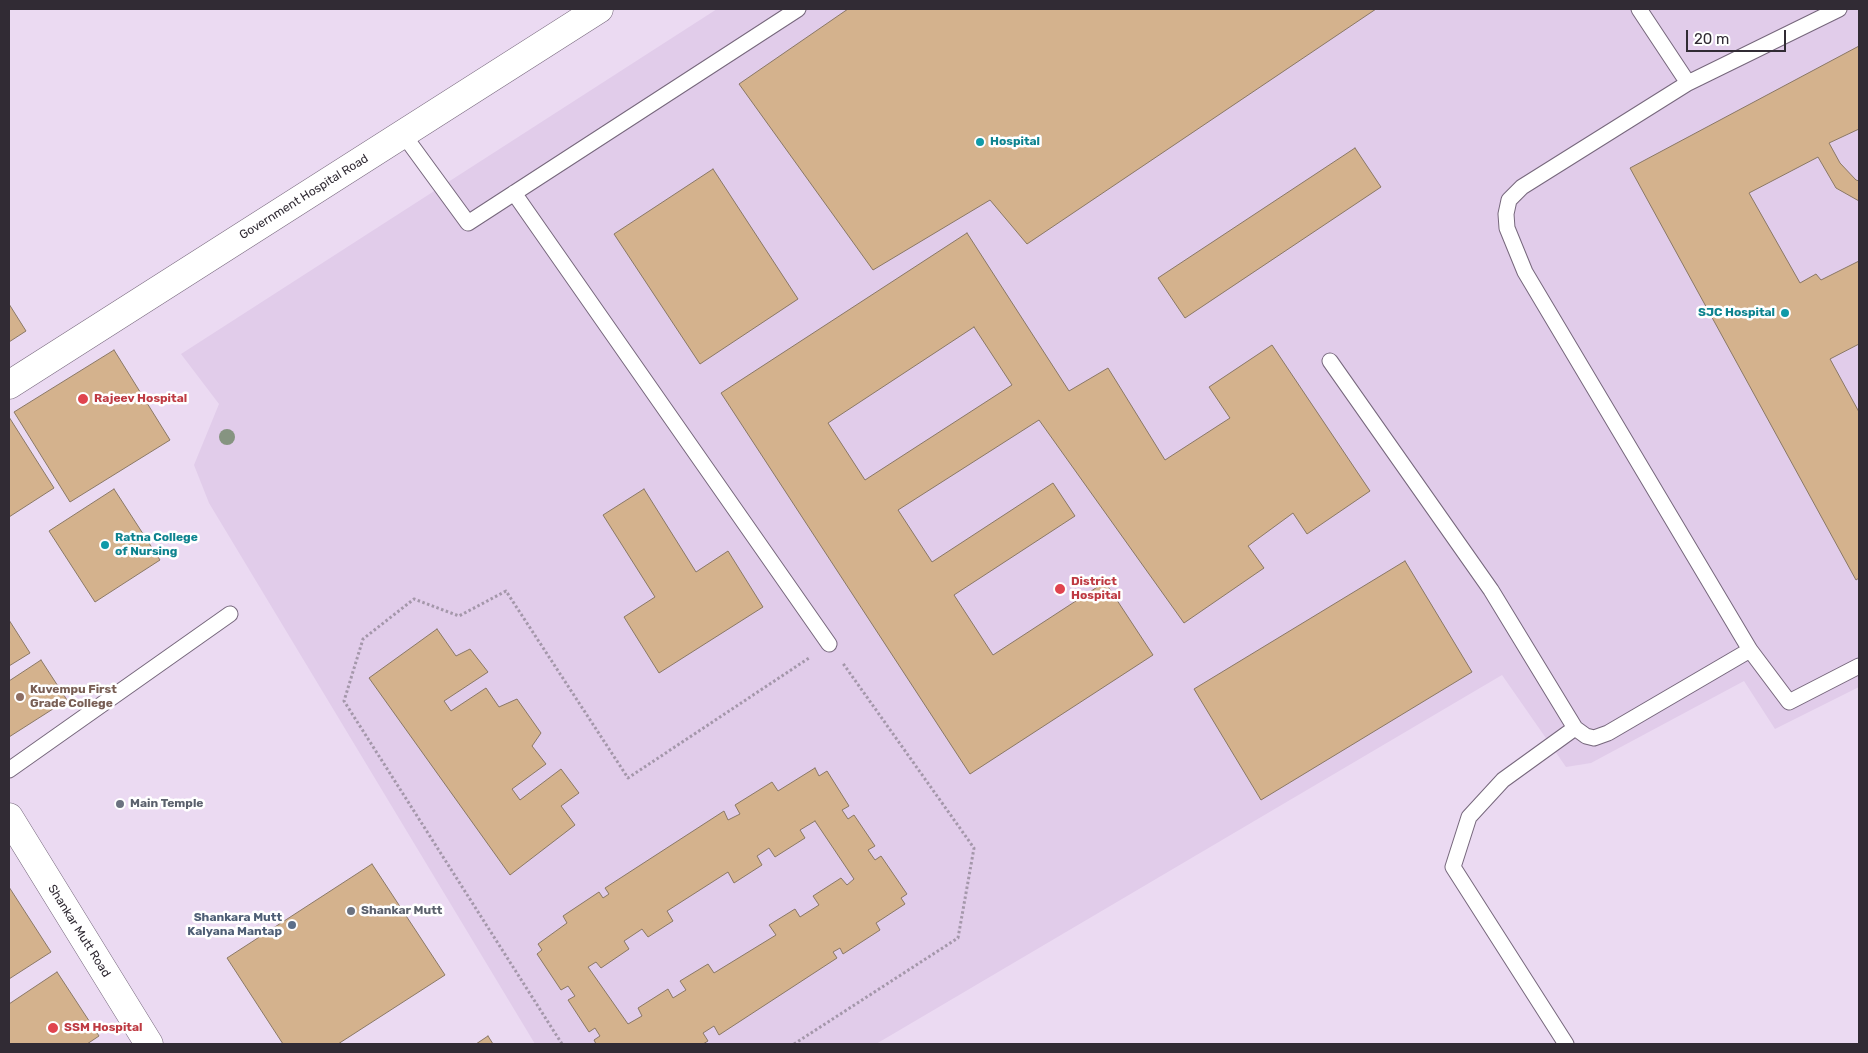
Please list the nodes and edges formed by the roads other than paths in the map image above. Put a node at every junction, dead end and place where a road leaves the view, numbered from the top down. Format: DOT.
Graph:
graph roads {
  1 [pos="599,9"];
  2 [pos="798,9"];
  3 [pos="1639,9"];
  4 [pos="1839,9"];
  5 [pos="1688,83"];
  6 [pos="403,134"];
  7 [pos="514,193"];
  8 [pos="1330,361"];
  9 [pos="9,385"];
  10 [pos="230,614"];
  11 [pos="830,644"];
  12 [pos="1750,650"];
  13 [pos="1859,666"];
  14 [pos="1575,728"];
  15 [pos="9,770"];
  16 [pos="9,817"];
  17 [pos="149,1044"];
  18 [pos="1566,1044"];
  1 -- 6 [label="street, Government Hospital Road"];
  2 -- 7 [label="lane"];
  3 -- 5 [label="lane"];
  4 -- 5 [label="lane"];
  5 -- 12 [label="lane"];
  6 -- 7 [label="lane"];
  6 -- 9 [label="street, Government Hospital Road"];
  7 -- 11 [label="lane"];
  8 -- 14 [label="lane"];
  10 -- 15 [label="lane"];
  12 -- 13 [label="lane"];
  12 -- 14 [label="lane"];
  14 -- 18 [label="lane"];
  16 -- 17 [label="street, Shankar Mutt Road"];
}
